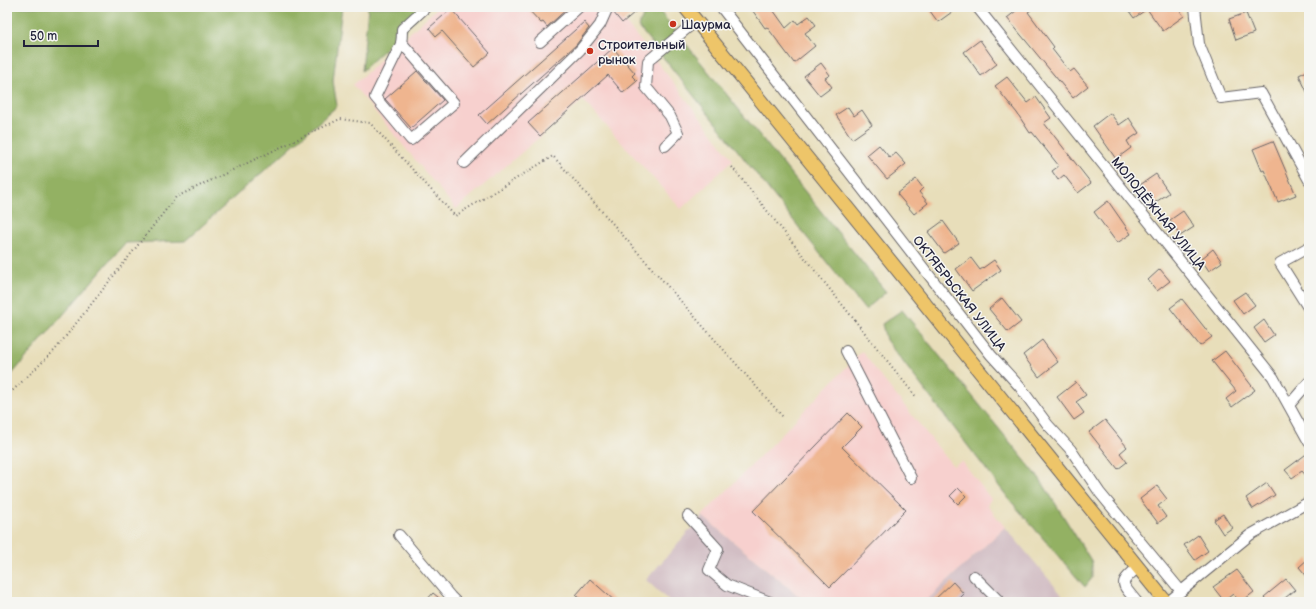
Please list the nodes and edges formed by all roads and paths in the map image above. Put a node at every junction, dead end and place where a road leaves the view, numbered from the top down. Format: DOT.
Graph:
graph roads {
  1 [pos="426,7"];
  2 [pos="579,7"];
  3 [pos="608,7"];
  4 [pos="685,7"];
  5 [pos="721,7"];
  6 [pos="977,7"];
  7 [pos="1195,7"];
  8 [pos="696,21"];
  9 [pos="401,42"];
  10 [pos="540,42"];
  11 [pos="665,146"];
  12 [pos="464,164"];
  13 [pos="732,168"];
  14 [pos="1309,180"];
  15 [pos="1309,247"];
  16 [pos="1309,309"];
  17 [pos="846,351"];
  18 [pos="1309,382"];
  19 [pos="7,396"];
  20 [pos="917,398"];
  21 [pos="1289,405"];
  22 [pos="783,417"];
  23 [pos="1309,442"];
  24 [pos="911,478"];
  25 [pos="1309,502"];
  26 [pos="688,516"];
  27 [pos="400,535"];
  28 [pos="1138,567"];
  29 [pos="974,576"];
  30 [pos="1181,591"];
  31 [pos="456,602"];
  32 [pos="770,602"];
  33 [pos="1000,602"];
  34 [pos="1137,602"];
  35 [pos="1167,602"];
  1 -- 9 [label="street"];
  2 -- 10 [label="street"];
  3 -- 12 [label="street"];
  4 -- 8 [label="main road"];
  5 -- 30 [label="street, ОКТЯБРЬСКАЯ УЛИЦА"];
  6 -- 21 [label="street, МОЛОДЁЖНАЯ УЛИЦА"];
  7 -- 14 [label="street"];
  8 -- 11 [label="street"];
  8 -- 28 [label="main road"];
  9 -- 9 [label="street"];
  13 -- 20 [label="path"];
  15 -- 16 [label="street"];
  17 -- 24 [label="street"];
  18 -- 21 [label="street"];
  19 -- 22 [label="path"];
  21 -- 23 [label="street, МОЛОДЁЖНАЯ УЛИЦА"];
  25 -- 30 [label="street"];
  26 -- 32 [label="street"];
  27 -- 31 [label="street"];
  28 -- 34 [label="street"];
  28 -- 35 [label="main road"];
  29 -- 33 [label="street"];
  30 -- 35 [label="street"];
}
